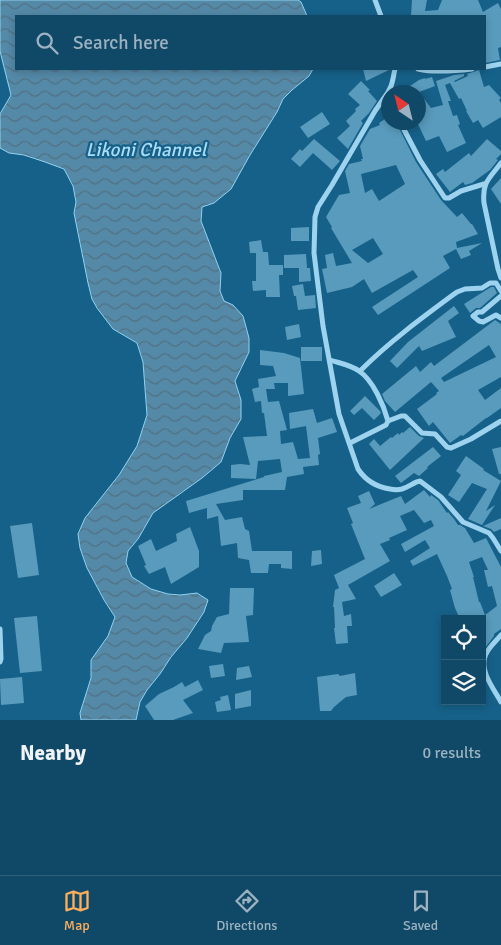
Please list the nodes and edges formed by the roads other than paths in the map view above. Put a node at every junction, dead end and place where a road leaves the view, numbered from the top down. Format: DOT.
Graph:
graph roads {
  1 [pos="374,0"];
  2 [pos="382,15"];
  3 [pos="501,64"];
  4 [pos="486,67"];
  5 [pos="395,70"];
  6 [pos="424,70"];
  7 [pos="464,70"];
  8 [pos="392,85"];
  9 [pos="381,102"];
  10 [pos="404,130"];
  11 [pos="501,163"];
  12 [pos="484,184"];
  13 [pos="501,278"];
  14 [pos="501,290"];
  15 [pos="501,296"];
  16 [pos="501,318"];
  17 [pos="330,360"];
  18 [pos="360,371"];
  19 [pos="388,421"];
  20 [pos="501,421"];
  21 [pos="350,444"];
  22 [pos="501,551"];
  23 [pos="0,630"];
  24 [pos="501,635"];
  25 [pos="0,662"];
  26 [pos="501,702"];
  1 -- 2 [label="street"];
  3 -- 4 [label="street"];
  5 -- 8 [label="street"];
  6 -- 7 [label="street"];
  9 -- 17 [label="street"];
  10 -- 12 [label="street"];
  11 -- 12 [label="street"];
  12 -- 13 [label="street"];
  14 -- 18 [label="street"];
  15 -- 16 [label="street"];
  17 -- 18 [label="street"];
  17 -- 21 [label="street"];
  18 -- 19 [label="street"];
  19 -- 20 [label="street"];
  19 -- 21 [label="street"];
  21 -- 22 [label="street"];
  23 -- 25 [label="street"];
  24 -- 26 [label="street"];
}
